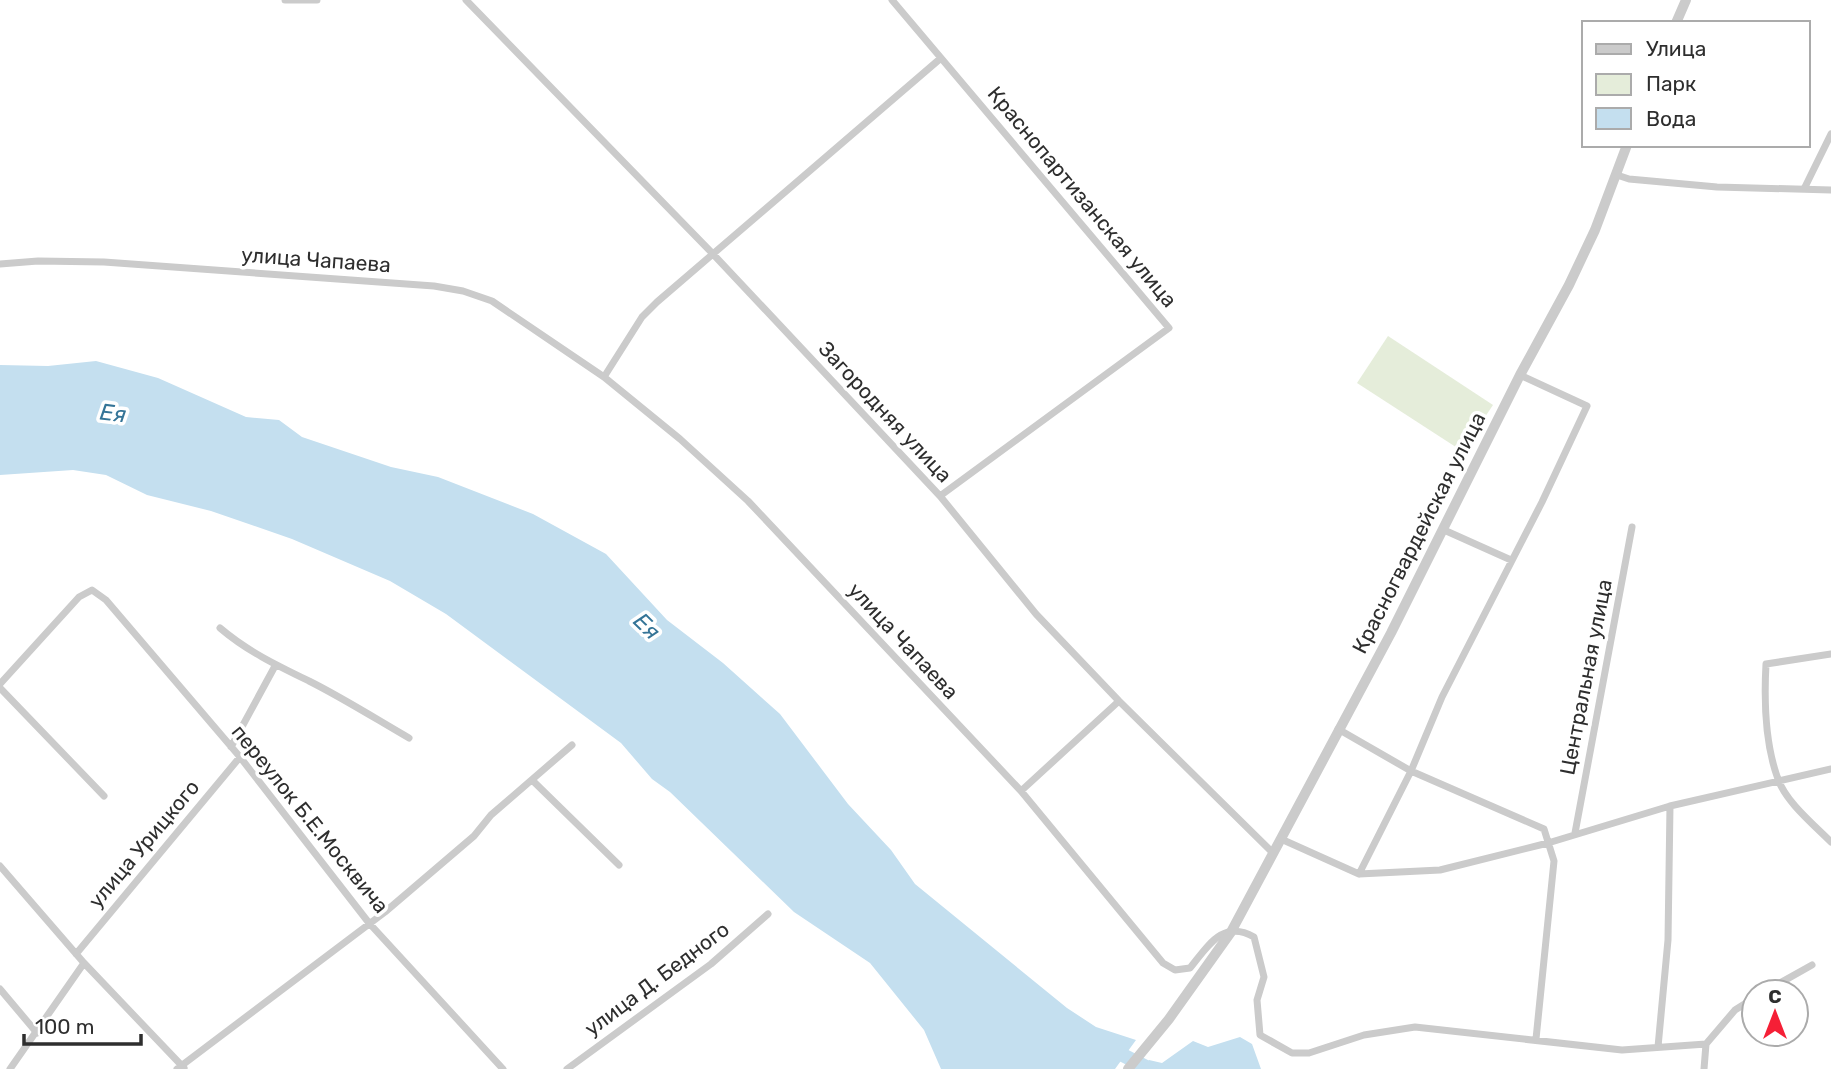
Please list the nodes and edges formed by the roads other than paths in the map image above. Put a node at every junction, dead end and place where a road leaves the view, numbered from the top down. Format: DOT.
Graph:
graph roads {
  1 [pos="285,0"];
  2 [pos="317,0"];
  3 [pos="467,0"];
  4 [pos="892,0"];
  5 [pos="1686,0"];
  6 [pos="1677,21"];
  7 [pos="941,58"];
  8 [pos="1831,134"];
  9 [pos="1626,147"];
  10 [pos="1617,175"];
  11 [pos="1804,189"];
  12 [pos="1831,190"];
  13 [pos="713,254"];
  14 [pos="0,264"];
  15 [pos="1520,375"];
  16 [pos="604,377"];
  17 [pos="940,496"];
  18 [pos="1632,527"];
  19 [pos="1444,530"];
  20 [pos="1511,560"];
  21 [pos="220,628"];
  22 [pos="1831,654"];
  23 [pos="275,666"];
  24 [pos="0,686"];
  25 [pos="1119,701"];
  26 [pos="1338,729"];
  27 [pos="409,738"];
  28 [pos="572,745"];
  29 [pos="231,747"];
  30 [pos="240,757"];
  31 [pos="1831,769"];
  32 [pos="1411,771"];
  33 [pos="533,780"];
  34 [pos="1778,780"];
  35 [pos="1021,791"];
  36 [pos="104,796"];
  37 [pos="1670,806"];
  38 [pos="1575,833"];
  39 [pos="1281,839"];
  40 [pos="1831,842"];
  41 [pos="1548,843"];
  42 [pos="1273,853"];
  43 [pos="619,865"];
  44 [pos="0,866"];
  45 [pos="1359,874"];
  46 [pos="768,914"];
  47 [pos="369,923"];
  48 [pos="1231,932"];
  49 [pos="76,954"];
  50 [pos="84,963"];
  51 [pos="1812,965"];
  52 [pos="1789,978"];
  53 [pos="0,989"];
  54 [pos="1740,1007"];
  55 [pos="37,1033"];
  56 [pos="1536,1040"];
  57 [pos="1706,1044"];
  58 [pos="1658,1047"];
  59 [pos="181,1068"];
  60 [pos="10,1069"];
  61 [pos="503,1069"];
  62 [pos="567,1069"];
  63 [pos="1128,1069"];
  64 [pos="1704,1069"];
  1 -- 2 [label="street"];
  3 -- 13 [label="street, Загородняя улица"];
  4 -- 7 [label="street, Краснопартизанская улица"];
  5 -- 6 [label="street"];
  7 -- 13 [label="street"];
  7 -- 17 [label="street, Краснопартизанская улица"];
  8 -- 11 [label="street"];
  9 -- 10 [label="street, Красногвардейская улица"];
  10 -- 11 [label="street"];
  10 -- 15 [label="street, Красногвардейская улица"];
  11 -- 12 [label="street"];
  13 -- 16 [label="street"];
  13 -- 17 [label="street, Загородняя улица"];
  14 -- 16 [label="street, улица Чапаева"];
  15 -- 19 [label="street, Красногвардейская улица"];
  15 -- 20 [label="street"];
  16 -- 35 [label="street, улица Чапаева"];
  17 -- 25 [label="street, Загородняя улица"];
  18 -- 38 [label="street, Центральная улица"];
  19 -- 20 [label="street"];
  19 -- 26 [label="street, Красногвардейская улица"];
  20 -- 32 [label="street"];
  21 -- 23 [label="street"];
  22 -- 34 [label="street"];
  23 -- 27 [label="street"];
  23 -- 29 [label="street"];
  24 -- 29 [label="street, переулок Б.Е.Москвича"];
  24 -- 36 [label="street"];
  25 -- 35 [label="street"];
  25 -- 42 [label="street, Загородняя улица"];
  26 -- 32 [label="street"];
  26 -- 39 [label="street, Красногвардейская улица"];
  28 -- 33 [label="street"];
  29 -- 30 [label="street, переулок Б.Е.Москвича"];
  30 -- 47 [label="street, переулок Б.Е.Москвича"];
  30 -- 49 [label="street, улица Урицкого"];
  31 -- 34 [label="street"];
  32 -- 41 [label="street"];
  32 -- 45 [label="street"];
  33 -- 43 [label="street"];
  33 -- 47 [label="street"];
  34 -- 37 [label="street"];
  34 -- 40 [label="street"];
  35 -- 48 [label="street, улица Чапаева"];
  37 -- 38 [label="street"];
  37 -- 58 [label="street"];
  38 -- 41 [label="street"];
  39 -- 42 [label="street, Красногвардейская улица"];
  39 -- 45 [label="street"];
  41 -- 45 [label="street"];
  41 -- 56 [label="street"];
  42 -- 48 [label="street, Красногвардейская улица"];
  44 -- 49 [label="street"];
  46 -- 62 [label="street, улица Д. Бедного"];
  47 -- 59 [label="street"];
  47 -- 61 [label="street, переулок Б.Е.Москвича"];
  48 -- 56 [label="street"];
  48 -- 63 [label="street, Красногвардейская улица"];
  49 -- 50 [label="street"];
  50 -- 55 [label="street"];
  50 -- 59 [label="street"];
  51 -- 52 [label="street"];
  53 -- 55 [label="street"];
  54 -- 57 [label="street"];
  55 -- 60 [label="street"];
  56 -- 58 [label="street"];
  57 -- 58 [label="street"];
  57 -- 64 [label="street"];
}
